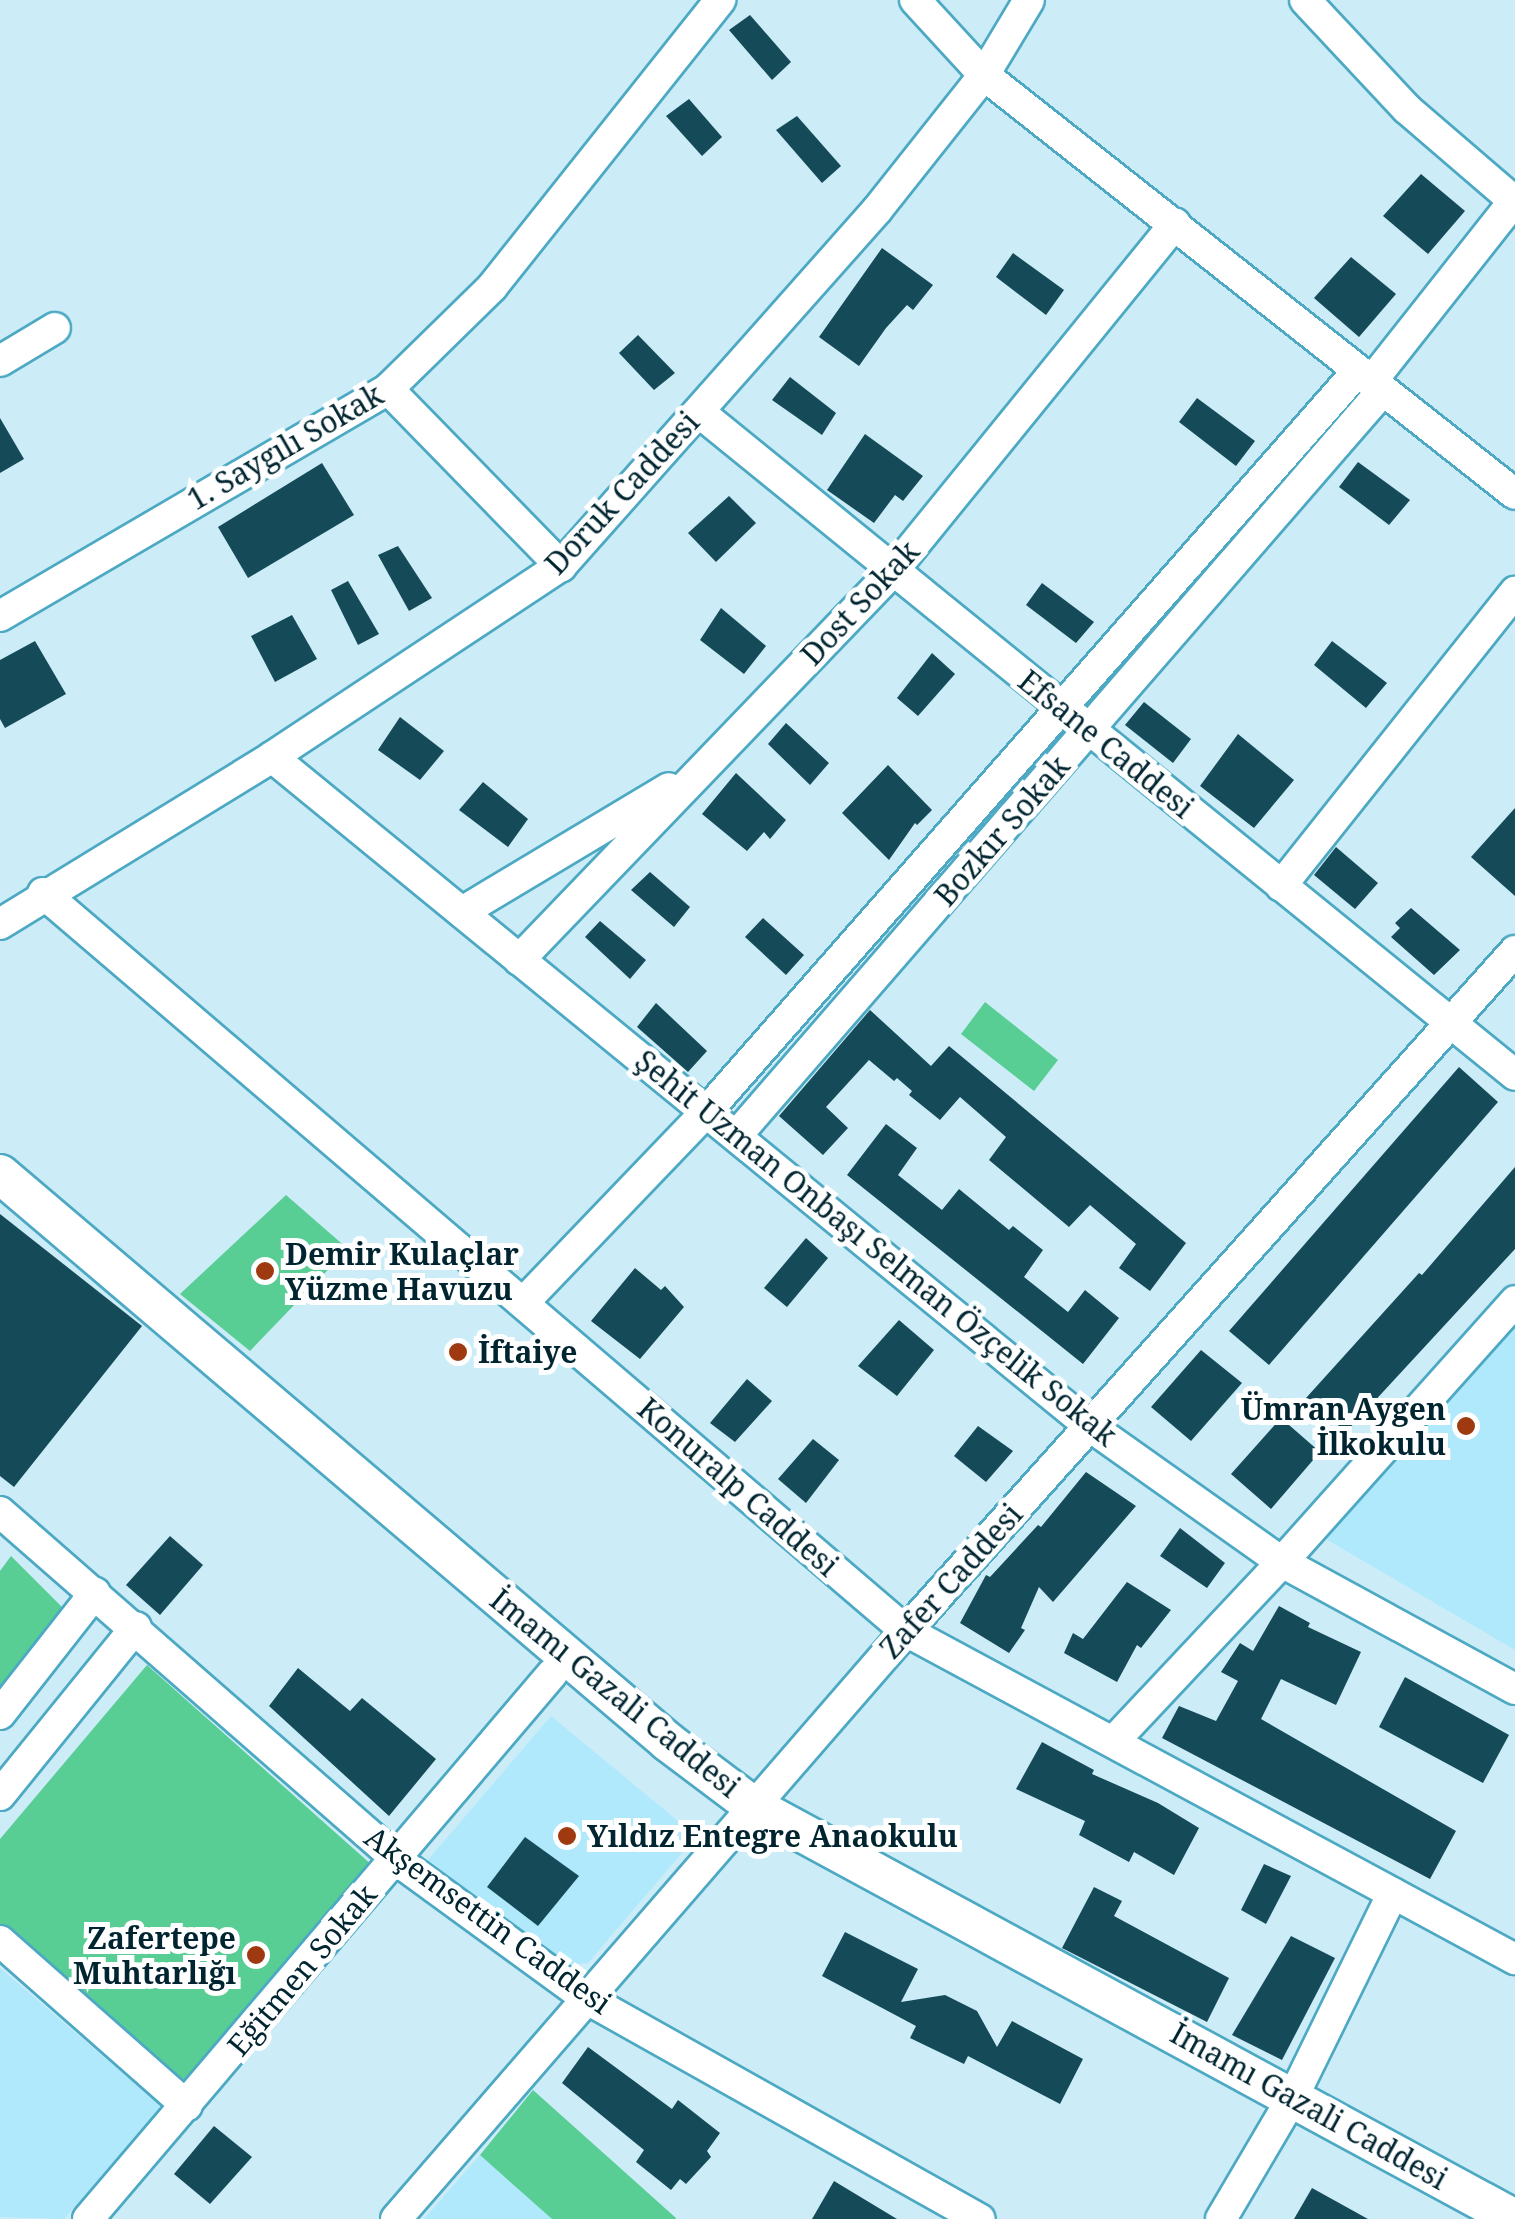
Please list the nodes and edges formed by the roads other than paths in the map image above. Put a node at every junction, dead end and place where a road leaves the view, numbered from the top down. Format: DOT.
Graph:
graph roads {
  1 [pos="720,0"];
  2 [pos="914,0"];
  3 [pos="1029,0"];
  4 [pos="1305,0"];
  5 [pos="984,75"];
  6 [pos="1515,201"];
  7 [pos="1175,224"];
  8 [pos="55,328"];
  9 [pos="0,361"];
  10 [pos="1370,382"];
  11 [pos="388,389"];
  12 [pos="699,412"];
  13 [pos="1515,494"];
  14 [pos="561,566"];
  15 [pos="892,572"];
  16 [pos="1515,592"];
  17 [pos="0,616"];
  18 [pos="1062,708"];
  19 [pos="1090,730"];
  20 [pos="272,757"];
  21 [pos="704,768"];
  22 [pos="1281,886"];
  23 [pos="43,894"];
  24 [pos="462,912"];
  25 [pos="0,924"];
  26 [pos="1515,951"];
  27 [pos="519,960"];
  28 [pos="1451,1022"];
  29 [pos="1515,1075"];
  30 [pos="707,1111"];
  31 [pos="737,1135"];
  32 [pos="0,1174"];
  33 [pos="0,1202"];
  34 [pos="1515,1301"];
  35 [pos="523,1304"];
  36 [pos="1091,1427"];
  37 [pos="2,1520"];
  38 [pos="1282,1562"];
  39 [pos="95,1593"];
  40 [pos="136,1627"];
  41 [pos="906,1631"];
  42 [pos="552,1674"];
  43 [pos="1515,1689"];
  44 [pos="0,1714"];
  45 [pos="1113,1742"];
  46 [pos="0,1795"];
  47 [pos="746,1815"];
  48 [pos="396,1858"];
  49 [pos="1393,1893"];
  50 [pos="0,1941"];
  51 [pos="1515,1959"];
  52 [pos="589,2000"];
  53 [pos="187,2106"];
  54 [pos="1287,2107"];
  55 [pos="1515,2218"];
  56 [pos="88,2219"];
  57 [pos="396,2219"];
  58 [pos="980,2219"];
  59 [pos="1221,2219"];
  60 [pos="1463,2219"];
  1 -- 11 [label="street, 1. Saygılı Sokak"];
  2 -- 5 [label="street"];
  3 -- 5 [label="street, Doruk Caddesi"];
  4 -- 6 [label="street"];
  5 -- 7 [label="street"];
  5 -- 12 [label="street, Doruk Caddesi"];
  6 -- 10 [label="street"];
  7 -- 10 [label="street"];
  7 -- 15 [label="street, Dost Sokak"];
  8 -- 9 [label="street"];
  10 -- 13 [label="street"];
  10 -- 18 [label="street, Bozkır Sokak"];
  10 -- 19 [label="street, Bozkır Sokak"];
  11 -- 14 [label="street"];
  11 -- 17 [label="street, 1. Saygılı Sokak"];
  12 -- 14 [label="street, Doruk Caddesi"];
  12 -- 15 [label="street, Efsane Caddesi"];
  14 -- 20 [label="street, Doruk Caddesi"];
  15 -- 18 [label="street, Efsane Caddesi"];
  15 -- 21 [label="street, Dost Sokak"];
  16 -- 22 [label="street"];
  18 -- 19 [label="street, Efsane Caddesi"];
  18 -- 30 [label="street, Bozkır Sokak"];
  19 -- 22 [label="street, Efsane Caddesi"];
  19 -- 31 [label="street, Bozkır Sokak"];
  20 -- 23 [label="street, Doruk Caddesi"];
  20 -- 24 [label="street, Şehit Uzman Onbaşı Selman Özçelik Sokak"];
  21 -- 24 [label="street"];
  21 -- 27 [label="street, Dost Sokak"];
  22 -- 28 [label="street, Efsane Caddesi"];
  23 -- 25 [label="street, Doruk Caddesi"];
  23 -- 35 [label="street, Konuralp Caddesi"];
  24 -- 27 [label="street, Şehit Uzman Onbaşı Selman Özçelik Sokak"];
  26 -- 28 [label="street, Zafer Caddesi"];
  27 -- 30 [label="street, Şehit Uzman Onbaşı Selman Özçelik Sokak"];
  28 -- 29 [label="street, Efsane Caddesi"];
  28 -- 36 [label="street, Zafer Caddesi"];
  30 -- 31 [label="street, Şehit Uzman Onbaşı Selman Özçelik Sokak"];
  30 -- 35 [label="street, Bozkır Sokak"];
  31 -- 36 [label="street, Şehit Uzman Onbaşı Selman Özçelik Sokak"];
  32 -- 47 [label="main road, İmamı Gazali Caddesi"];
  33 -- 42 [label="main road, İmamı Gazali Caddesi"];
  34 -- 38 [label="street"];
  35 -- 41 [label="street, Konuralp Caddesi"];
  36 -- 38 [label="street, Şehit Uzman Onbaşı Selman Özçelik Sokak"];
  36 -- 41 [label="street, Zafer Caddesi"];
  37 -- 39 [label="street, Akşemsettin Caddesi"];
  38 -- 43 [label="street, Şehit Uzman Onbaşı Selman Özçelik Sokak"];
  38 -- 45 [label="street"];
  39 -- 40 [label="street, Akşemsettin Caddesi"];
  39 -- 44 [label="street"];
  40 -- 46 [label="street"];
  40 -- 48 [label="street, Akşemsettin Caddesi"];
  41 -- 45 [label="street, Konuralp Caddesi"];
  41 -- 47 [label="street, Zafer Caddesi"];
  42 -- 47 [label="main road, İmamı Gazali Caddesi"];
  42 -- 48 [label="street, Eğitmen Sokak"];
  45 -- 49 [label="street, Konuralp Caddesi"];
  47 -- 52 [label="street, Zafer Caddesi"];
  47 -- 54 [label="main road, İmamı Gazali Caddesi"];
  48 -- 52 [label="street, Akşemsettin Caddesi"];
  48 -- 53 [label="street, Eğitmen Sokak"];
  49 -- 51 [label="street, Konuralp Caddesi"];
  49 -- 54 [label="street"];
  50 -- 53 [label="street"];
  52 -- 57 [label="street, Zafer Caddesi"];
  52 -- 58 [label="street, Akşemsettin Caddesi"];
  53 -- 56 [label="street, Eğitmen Sokak"];
  54 -- 55 [label="main road, İmamı Gazali Caddesi"];
  54 -- 59 [label="street"];
  54 -- 60 [label="main road, İmamı Gazali Caddesi"];
}
